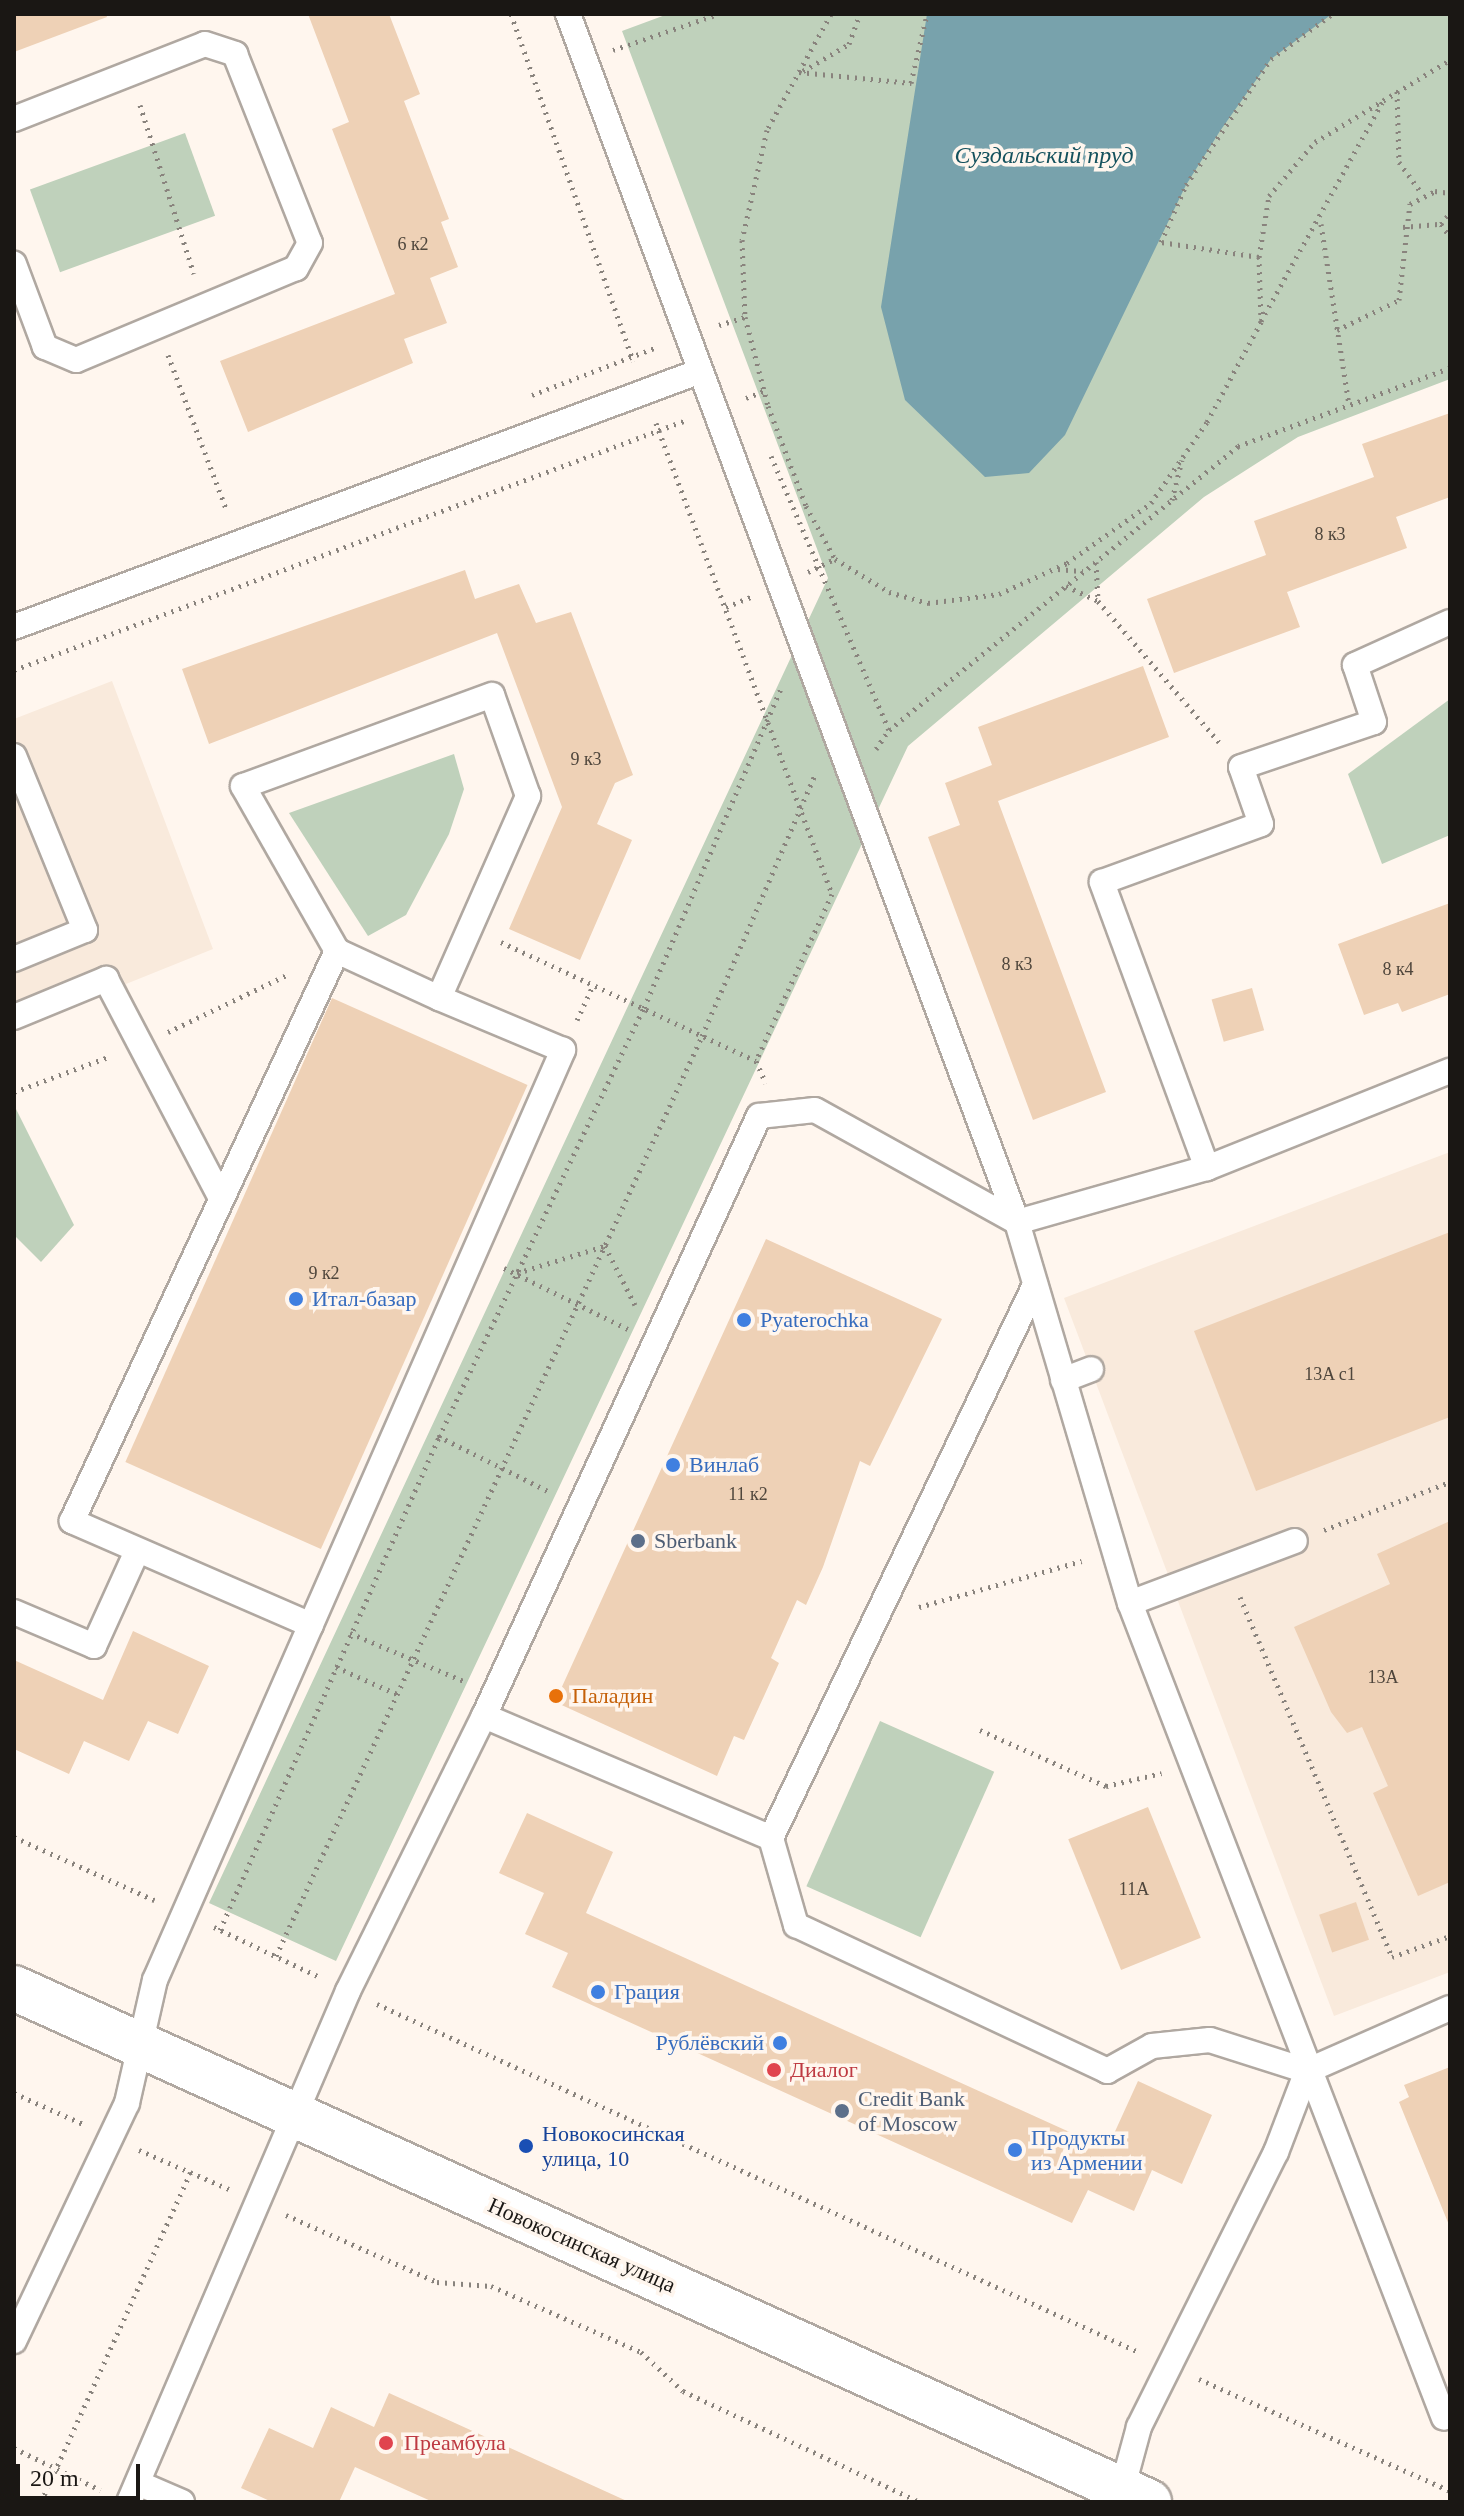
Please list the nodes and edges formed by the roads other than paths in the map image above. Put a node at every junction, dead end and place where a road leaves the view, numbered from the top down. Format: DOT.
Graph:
graph roads {
  1 [pos="568,14"];
  2 [pos="14,119"];
  3 [pos="14,264"];
  4 [pos="698,372"];
  5 [pos="1450,622"];
  6 [pos="14,627"];
  7 [pos="14,756"];
  8 [pos="337,951"];
  9 [pos="14,959"];
  10 [pos="439,998"];
  11 [pos="14,1017"];
  12 [pos="1450,1071"];
  13 [pos="1207,1168"];
  14 [pos="221,1198"];
  15 [pos="1017,1222"];
  16 [pos="1035,1285"];
  17 [pos="1091,1369"];
  18 [pos="1063,1380"];
  19 [pos="1295,1541"];
  20 [pos="137,1551"];
  21 [pos="1130,1603"];
  22 [pos="14,1612"];
  23 [pos="313,1621"];
  24 [pos="484,1716"];
  25 [pos="771,1838"];
  26 [pos="14,1988"];
  27 [pos="1450,2008"];
  28 [pos="140,2045"];
  29 [pos="1307,2071"];
  30 [pos="295,2115"];
  31 [pos="14,2341"];
  32 [pos="1444,2418"];
  33 [pos="126,2493"];
  34 [pos="1130,2498"];
  35 [pos="182,2502"];
  1 -- 4 [label="lane"];
  2 -- 3 [label="lane"];
  4 -- 6 [label="lane"];
  4 -- 15 [label="lane"];
  5 -- 13 [label="lane"];
  7 -- 9 [label="lane"];
  8 -- 10 [label="lane"];
  8 -- 10 [label="lane"];
  8 -- 14 [label="lane"];
  10 -- 23 [label="lane"];
  11 -- 14 [label="lane"];
  12 -- 13 [label="lane"];
  13 -- 15 [label="lane"];
  14 -- 20 [label="lane"];
  15 -- 16 [label="lane"];
  15 -- 24 [label="lane"];
  16 -- 18 [label="lane"];
  16 -- 25 [label="lane"];
  17 -- 18 [label="lane"];
  18 -- 21 [label="lane"];
  19 -- 21 [label="lane"];
  20 -- 22 [label="lane"];
  20 -- 23 [label="lane"];
  21 -- 29 [label="lane"];
  23 -- 28 [label="lane"];
  24 -- 25 [label="lane"];
  24 -- 30 [label="lane"];
  25 -- 29 [label="lane"];
  26 -- 28 [label="street, Новокосинская улица"];
  27 -- 29 [label="lane"];
  28 -- 30 [label="street, Новокосинская улица"];
  28 -- 31 [label="lane"];
  29 -- 32 [label="lane"];
  29 -- 34 [label="lane"];
  30 -- 33 [label="lane"];
  30 -- 34 [label="street, Новокосинская улица"];
  33 -- 35 [label="lane"];
}
